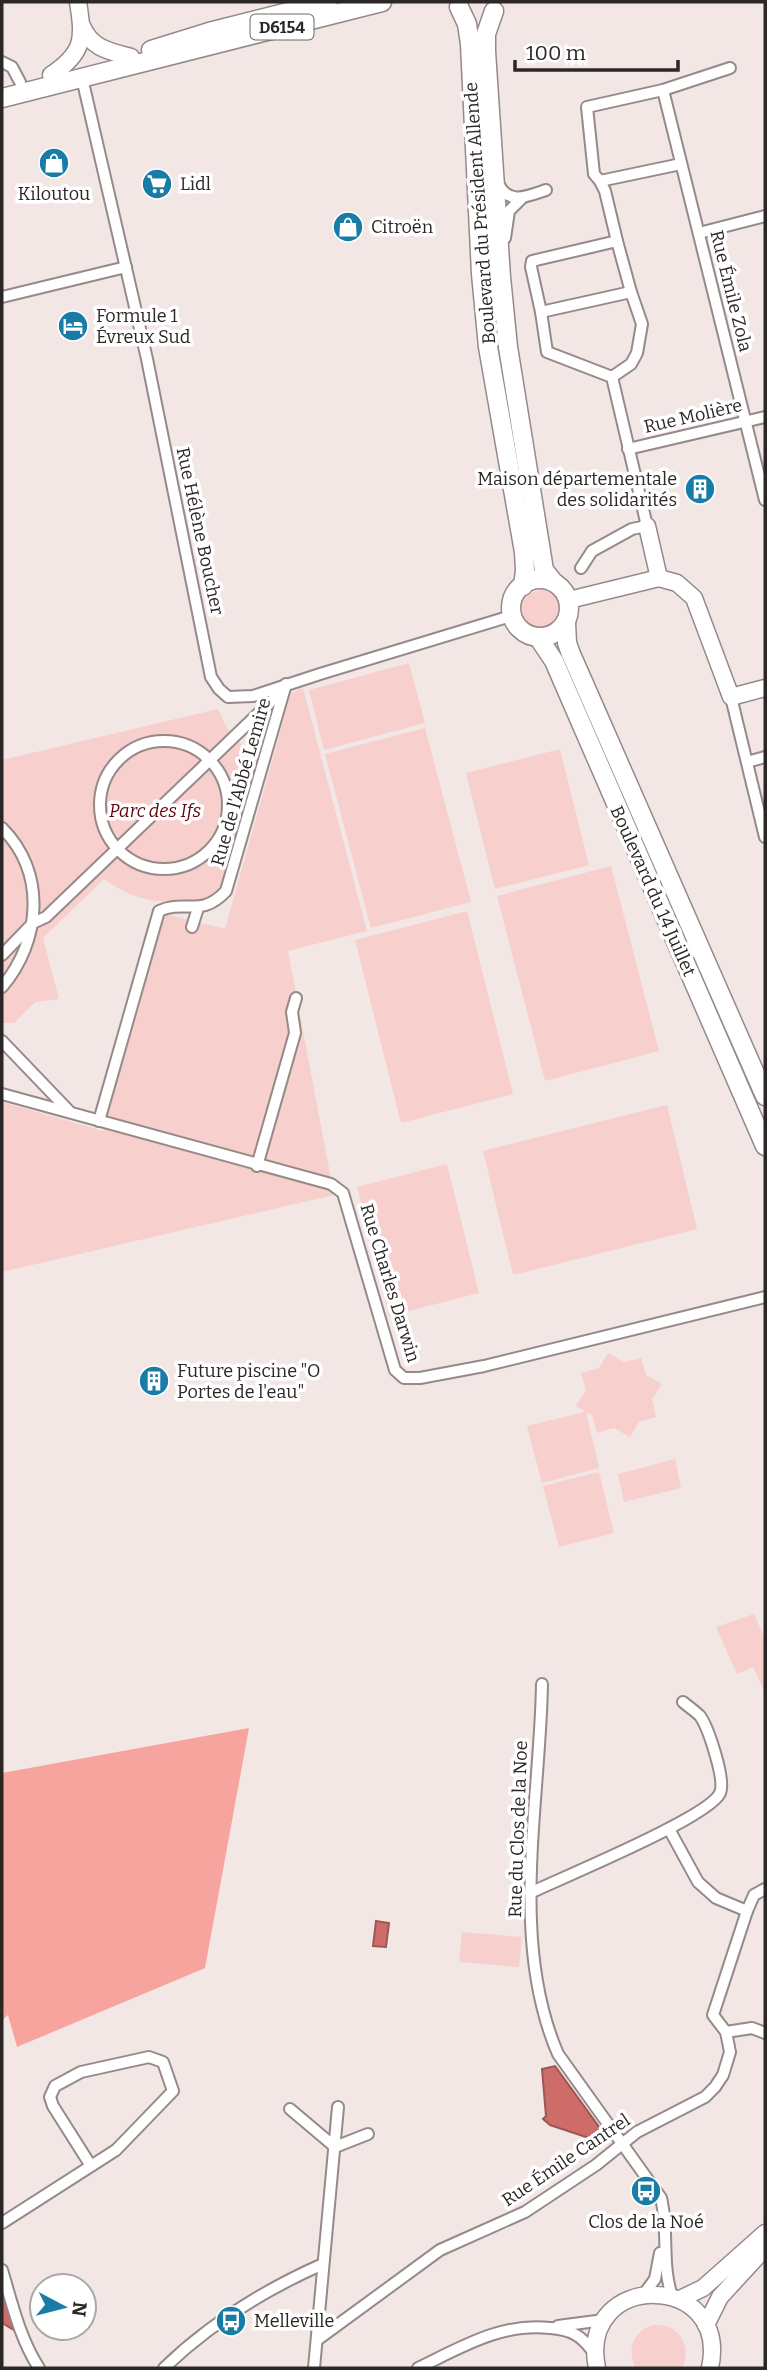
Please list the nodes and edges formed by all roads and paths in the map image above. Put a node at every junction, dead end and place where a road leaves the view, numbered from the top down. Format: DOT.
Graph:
graph roads {
  1 [pos="78,2"];
  2 [pos="328,2"];
  3 [pos="382,2"];
  4 [pos="456,5"];
  5 [pos="500,6"];
  6 [pos="82,26"];
  7 [pos="131,57"];
  8 [pos="2,62"];
  9 [pos="730,68"];
  10 [pos="51,75"];
  11 [pos="82,78"];
  12 [pos="20,82"];
  13 [pos="2,86"];
  14 [pos="663,90"];
  15 [pos="2,98"];
  16 [pos="681,164"];
  17 [pos="494,173"];
  18 [pos="600,181"];
  19 [pos="546,190"];
  20 [pos="523,198"];
  21 [pos="765,216"];
  22 [pos="699,233"];
  23 [pos="617,241"];
  24 [pos="126,267"];
  25 [pos="501,277"];
  26 [pos="631,292"];
  27 [pos="2,297"];
  28 [pos="541,312"];
  29 [pos="612,377"];
  30 [pos="765,417"];
  31 [pos="746,422"];
  32 [pos="628,449"];
  33 [pos="765,500"];
  34 [pos="647,526"];
  35 [pos="581,568"];
  36 [pos="659,578"];
  37 [pos="552,580"];
  38 [pos="523,586"];
  39 [pos="569,600"];
  40 [pos="511,616"];
  41 [pos="566,623"];
  42 [pos="538,637"];
  43 [pos="286,686"];
  44 [pos="765,688"];
  45 [pos="730,697"];
  46 [pos="765,757"];
  47 [pos="210,761"];
  48 [pos="747,762"];
  49 [pos="2,828"];
  50 [pos="765,837"];
  51 [pos="117,849"];
  52 [pos="198,908"];
  53 [pos="33,923"];
  54 [pos="192,927"];
  55 [pos="2,955"];
  56 [pos="2,987"];
  57 [pos="296,998"];
  58 [pos="2,1041"];
  59 [pos="2,1094"];
  60 [pos="765,1096"];
  61 [pos="72,1114"];
  62 [pos="99,1121"];
  63 [pos="765,1146"];
  64 [pos="257,1166"];
  65 [pos="765,1297"];
  66 [pos="542,1684"];
  67 [pos="684,1702"];
  68 [pos="669,1829"];
  69 [pos="765,1889"];
  70 [pos="530,1893"];
  71 [pos="747,1911"];
  72 [pos="726,2032"];
  73 [pos="765,2033"];
  74 [pos="338,2107"];
  75 [pos="290,2109"];
  76 [pos="368,2134"];
  77 [pos="621,2144"];
  78 [pos="335,2147"];
  79 [pos="91,2166"];
  80 [pos="2,2223"];
  81 [pos="664,2233"];
  82 [pos="765,2233"];
  83 [pos="765,2248"];
  84 [pos="323,2263"];
  85 [pos="2,2270"];
  86 [pos="643,2294"];
  87 [pos="676,2298"];
  88 [pos="604,2320"];
  89 [pos="706,2325"];
  90 [pos="546,2327"];
  91 [pos="317,2340"];
  92 [pos="596,2361"];
  93 [pos="39,2368"];
  94 [pos="164,2368"];
  95 [pos="314,2368"];
  96 [pos="418,2368"];
  97 [pos="710,2368"];
  1 -- 6 [label="street"];
  2 -- 7 [label="main road, D6154"];
  3 -- 11 [label="main road, D6154"];
  4 -- 5 [label="main road"];
  4 -- 38 [label="main road, Boulevard du Président Allende"];
  5 -- 17 [label="main road"];
  6 -- 7 [label="street"];
  6 -- 10 [label="street"];
  7 -- 10 [label="main road, D6154"];
  8 -- 12 [label="street"];
  9 -- 14 [label="street"];
  10 -- 12 [label="main road, D6154"];
  11 -- 15 [label="main road, D6154"];
  11 -- 24 [label="street, Rue Hélène Boucher"];
  12 -- 13 [label="main road, D6154"];
  14 -- 16 [label="street, Rue Émile Zola"];
  14 -- 18 [label="street"];
  16 -- 18 [label="street"];
  16 -- 22 [label="street, Rue Émile Zola"];
  17 -- 20 [label="street"];
  17 -- 25 [label="main road"];
  18 -- 23 [label="street"];
  19 -- 20 [label="street"];
  20 -- 25 [label="street"];
  21 -- 22 [label="street"];
  22 -- 31 [label="street, Rue Émile Zola"];
  23 -- 26 [label="street"];
  23 -- 28 [label="street"];
  24 -- 27 [label="street"];
  24 -- 43 [label="street, Rue Hélène Boucher"];
  25 -- 37 [label="main road"];
  26 -- 28 [label="street"];
  26 -- 29 [label="street"];
  28 -- 29 [label="street"];
  29 -- 32 [label="street"];
  30 -- 31 [label="street, Rue Molière"];
  31 -- 32 [label="street, Rue Molière"];
  31 -- 33 [label="street, Rue Émile Zola"];
  32 -- 34 [label="street"];
  34 -- 35 [label="street"];
  34 -- 36 [label="street"];
  36 -- 39 [label="street"];
  36 -- 45 [label="street"];
  37 -- 38 [label="main road"];
  37 -- 39 [label="main road"];
  38 -- 40 [label="main road"];
  39 -- 41 [label="main road, Boulevard du 14 Juillet"];
  40 -- 42 [label="main road, Boulevard du 14 Juillet"];
  40 -- 43 [label="street, Rue Hélène Boucher"];
  41 -- 42 [label="main road"];
  41 -- 60 [label="main road, Boulevard du 14 Juillet"];
  42 -- 63 [label="main road, Boulevard du 14 Juillet"];
  43 -- 47 [label="street"];
  43 -- 52 [label="street, Rue de l'Abbé Lemire"];
  44 -- 45 [label="street"];
  45 -- 48 [label="street"];
  46 -- 48 [label="street"];
  47 -- 51 [label="street"];
  47 -- 51 [label="street"];
  47 -- 51 [label="street"];
  48 -- 50 [label="street"];
  49 -- 53 [label="street"];
  51 -- 53 [label="street"];
  52 -- 54 [label="street"];
  52 -- 62 [label="street"];
  53 -- 55 [label="street"];
  53 -- 56 [label="street"];
  57 -- 64 [label="street"];
  58 -- 61 [label="street"];
  59 -- 61 [label="street, Rue Charles Darwin"];
  61 -- 62 [label="street, Rue Charles Darwin"];
  62 -- 64 [label="street, Rue Charles Darwin"];
  64 -- 65 [label="street, Rue Charles Darwin"];
  66 -- 70 [label="street, Rue du Clos de la Noe"];
  67 -- 68 [label="street"];
  68 -- 70 [label="street"];
  68 -- 71 [label="street"];
  69 -- 71 [label="street"];
  70 -- 77 [label="street, Rue du Clos de la Noe"];
  71 -- 72 [label="street, Rue Émile Cantrel"];
  72 -- 73 [label="street"];
  72 -- 77 [label="street, Rue Émile Cantrel"];
  74 -- 78 [label="street"];
  75 -- 78 [label="street"];
  76 -- 78 [label="street"];
  77 -- 81 [label="street, Rue du Clos de la Noe"];
  77 -- 91 [label="street, Rue Émile Cantrel"];
  78 -- 84 [label="street"];
  79 -- 79 [label="street"];
  79 -- 80 [label="street"];
  81 -- 86 [label="street, Rue du Clos de la Noe"];
  81 -- 87 [label="street, Rue du Clos de la Noe"];
  82 -- 87 [label="street"];
  83 -- 89 [label="street"];
  84 -- 91 [label="street"];
  84 -- 94 [label="street"];
  85 -- 93 [label="street"];
  86 -- 87 [label="street"];
  86 -- 88 [label="street"];
  87 -- 89 [label="street"];
  88 -- 90 [label="street"];
  88 -- 92 [label="street"];
  89 -- 97 [label="street"];
  90 -- 92 [label="street"];
  90 -- 96 [label="street"];
  91 -- 95 [label="street"];
}
